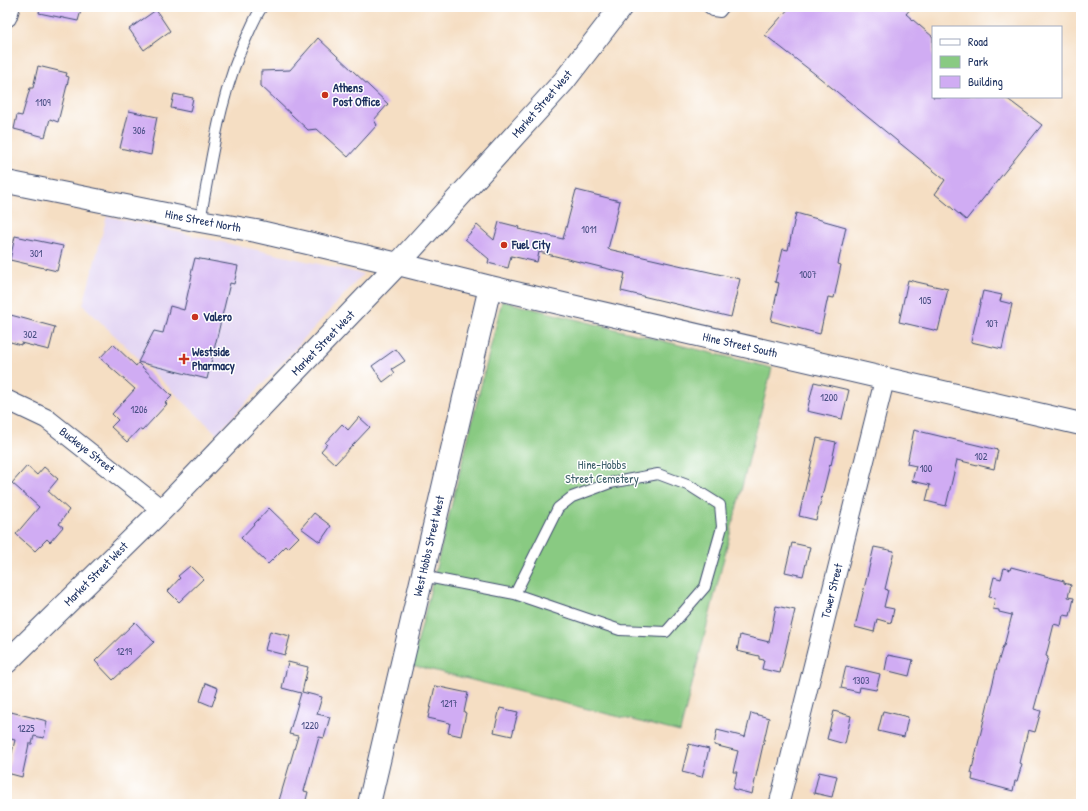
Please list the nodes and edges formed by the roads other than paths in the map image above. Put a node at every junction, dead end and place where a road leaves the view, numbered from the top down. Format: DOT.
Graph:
graph roads {
  1 [pos="10,7"];
  2 [pos="262,7"];
  3 [pos="621,7"];
  4 [pos="708,7"];
  5 [pos="724,7"];
  6 [pos="7,18"];
  7 [pos="7,182"];
  8 [pos="200,221"];
  9 [pos="398,264"];
  10 [pos="490,287"];
  11 [pos="885,378"];
  12 [pos="7,400"];
  13 [pos="1081,424"];
  14 [pos="162,510"];
  15 [pos="422,576"];
  16 [pos="515,594"];
  17 [pos="7,662"];
  18 [pos="369,804"];
  19 [pos="779,804"];
  1 -- 6 [label="street"];
  2 -- 8 [label="lane"];
  3 -- 9 [label="street, Market Street West"];
  4 -- 5 [label="lane"];
  7 -- 8 [label="street, Hine Street North"];
  8 -- 9 [label="street, Hine Street North"];
  9 -- 10 [label="street, Hine Street South"];
  9 -- 14 [label="street, Market Street West"];
  10 -- 11 [label="street, Hine Street South"];
  10 -- 15 [label="street, West Hobbs Street West"];
  11 -- 13 [label="street, Hine Street South"];
  11 -- 19 [label="street, Tower Street"];
  12 -- 14 [label="street, Buckeye Street"];
  14 -- 17 [label="street, Market Street West"];
  15 -- 16 [label="lane"];
  15 -- 18 [label="street, West Hobbs Street West"];
  16 -- 16 [label="lane"];
}
